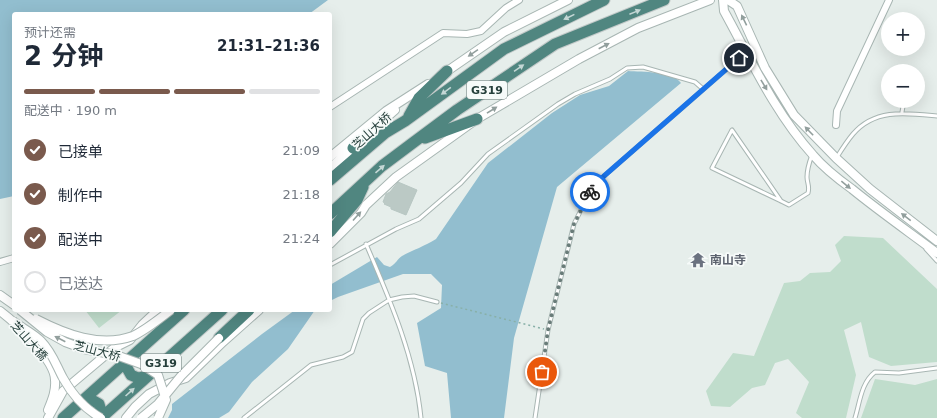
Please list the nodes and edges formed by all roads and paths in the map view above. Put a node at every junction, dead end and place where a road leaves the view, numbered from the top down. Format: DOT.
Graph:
graph roads {
  1 [pos="519,0"];
  2 [pos="568,0"];
  3 [pos="604,0"];
  4 [pos="664,0"];
  5 [pos="710,0"];
  6 [pos="723,0"];
  7 [pos="728,0"];
  8 [pos="889,0"];
  9 [pos="481,31"];
  10 [pos="492,40"];
  11 [pos="747,52"];
  12 [pos="447,71"];
  13 [pos="703,89"];
  14 [pos="413,94"];
  15 [pos="332,106"];
  16 [pos="903,108"];
  17 [pos="902,112"];
  18 [pos="937,116"];
  19 [pos="477,120"];
  20 [pos="405,121"];
  21 [pos="836,125"];
  22 [pos="385,133"];
  23 [pos="414,142"];
  24 [pos="353,148"];
  25 [pos="332,155"];
  26 [pos="812,155"];
  27 [pos="836,158"];
  28 [pos="332,166"];
  29 [pos="332,178"];
  30 [pos="365,182"];
  31 [pos="781,201"];
  32 [pos="332,212"];
  33 [pos="332,230"];
  34 [pos="917,238"];
  35 [pos="937,241"];
  36 [pos="332,242"];
  37 [pos="366,244"];
  38 [pos="937,253"];
  39 [pos="12,259"];
  40 [pos="937,261"];
  41 [pos="0,262"];
  42 [pos="332,264"];
  43 [pos="0,294"];
  44 [pos="389,300"];
  45 [pos="437,302"];
  46 [pos="12,303"];
  47 [pos="0,311"];
  48 [pos="23,312"];
  49 [pos="25,312"];
  50 [pos="156,312"];
  51 [pos="168,312"];
  52 [pos="182,312"];
  53 [pos="220,312"];
  54 [pos="247,312"];
  55 [pos="257,312"];
  56 [pos="13,321"];
  57 [pos="548,330"];
  58 [pos="220,338"];
  59 [pos="128,361"];
  60 [pos="937,368"];
  61 [pos="146,376"];
  62 [pos="79,404"];
  63 [pos="43,418"];
  64 [pos="48,418"];
  65 [pos="63,418"];
  66 [pos="100,418"];
  67 [pos="126,418"];
  68 [pos="141,418"];
  69 [pos="158,418"];
  70 [pos="244,418"];
  71 [pos="421,418"];
  72 [pos="535,418"];
  73 [pos="855,418"];
  1 -- 9 [label="street"];
  2 -- 10 [label="street"];
  3 -- 20 [label="highway, G319, one-way"];
  23 -- 4 [label="highway, G319, one-way"];
  19 -- 5 [label="street, one-way"];
  6 -- 11 [label="street"];
  27 -- 7 [label="street, one-way"];
  8 -- 21 [label="street"];
  9 -- 10 [label="street"];
  9 -- 15 [label="street"];
  10 -- 12 [label="street, one-way"];
  11 -- 13 [label="lane"];
  11 -- 26 [label="street, one-way"];
  12 -- 14 [label="street"];
  12 -- 20 [label="highway"];
  13 -- 37 [label="lane"];
  13 -- 57 [label="lane"];
  14 -- 24 [label="street, 芝山大桥"];
  14 -- 25 [label="street"];
  16 -- 17 [label="lane"];
  17 -- 18 [label="lane"];
  17 -- 27 [label="lane"];
  19 -- 23 [label="highway"];
  36 -- 19 [label="street, one-way"];
  20 -- 22 [label="highway, G319"];
  22 -- 24 [label="highway"];
  22 -- 29 [label="highway, G319"];
  30 -- 23 [label="highway, G319, one-way"];
  24 -- 28 [label="street, 芝山大桥"];
  26 -- 31 [label="lane"];
  26 -- 34 [label="street, one-way"];
  35 -- 27 [label="street, one-way"];
  30 -- 32 [label="highway, G319"];
  30 -- 33 [label="highway"];
  31 -- 31 [label="lane"];
  34 -- 38 [label="street"];
  34 -- 40 [label="lane"];
  37 -- 42 [label="lane"];
  37 -- 44 [label="lane"];
  39 -- 41 [label="street"];
  43 -- 46 [label="street"];
  44 -- 45 [label="lane"];
  44 -- 70 [label="lane"];
  44 -- 71 [label="lane"];
  45 -- 57 [label="path"];
  47 -- 56 [label="street, 芝山大橋"];
  69 -- 48 [label="street, 芝山大桥, one-way, bridge"];
  49 -- 51 [label="street, 芝山大桥, bridge"];
  50 -- 64 [label="street"];
  52 -- 59 [label="highway, G319"];
  53 -- 61 [label="highway, G319"];
  54 -- 58 [label="highway"];
  55 -- 67 [label="street"];
  56 -- 63 [label="street, 芝山大橋, bridge"];
  56 -- 66 [label="street, bridge"];
  57 -- 72 [label="lane"];
  58 -- 68 [label="street, bridge"];
  59 -- 61 [label="highway"];
  59 -- 62 [label="highway, G319"];
  60 -- 73 [label="lane"];
  66 -- 61 [label="highway, G319, one-way"];
  62 -- 65 [label="highway, G319"];
  62 -- 66 [label="highway"];
}
